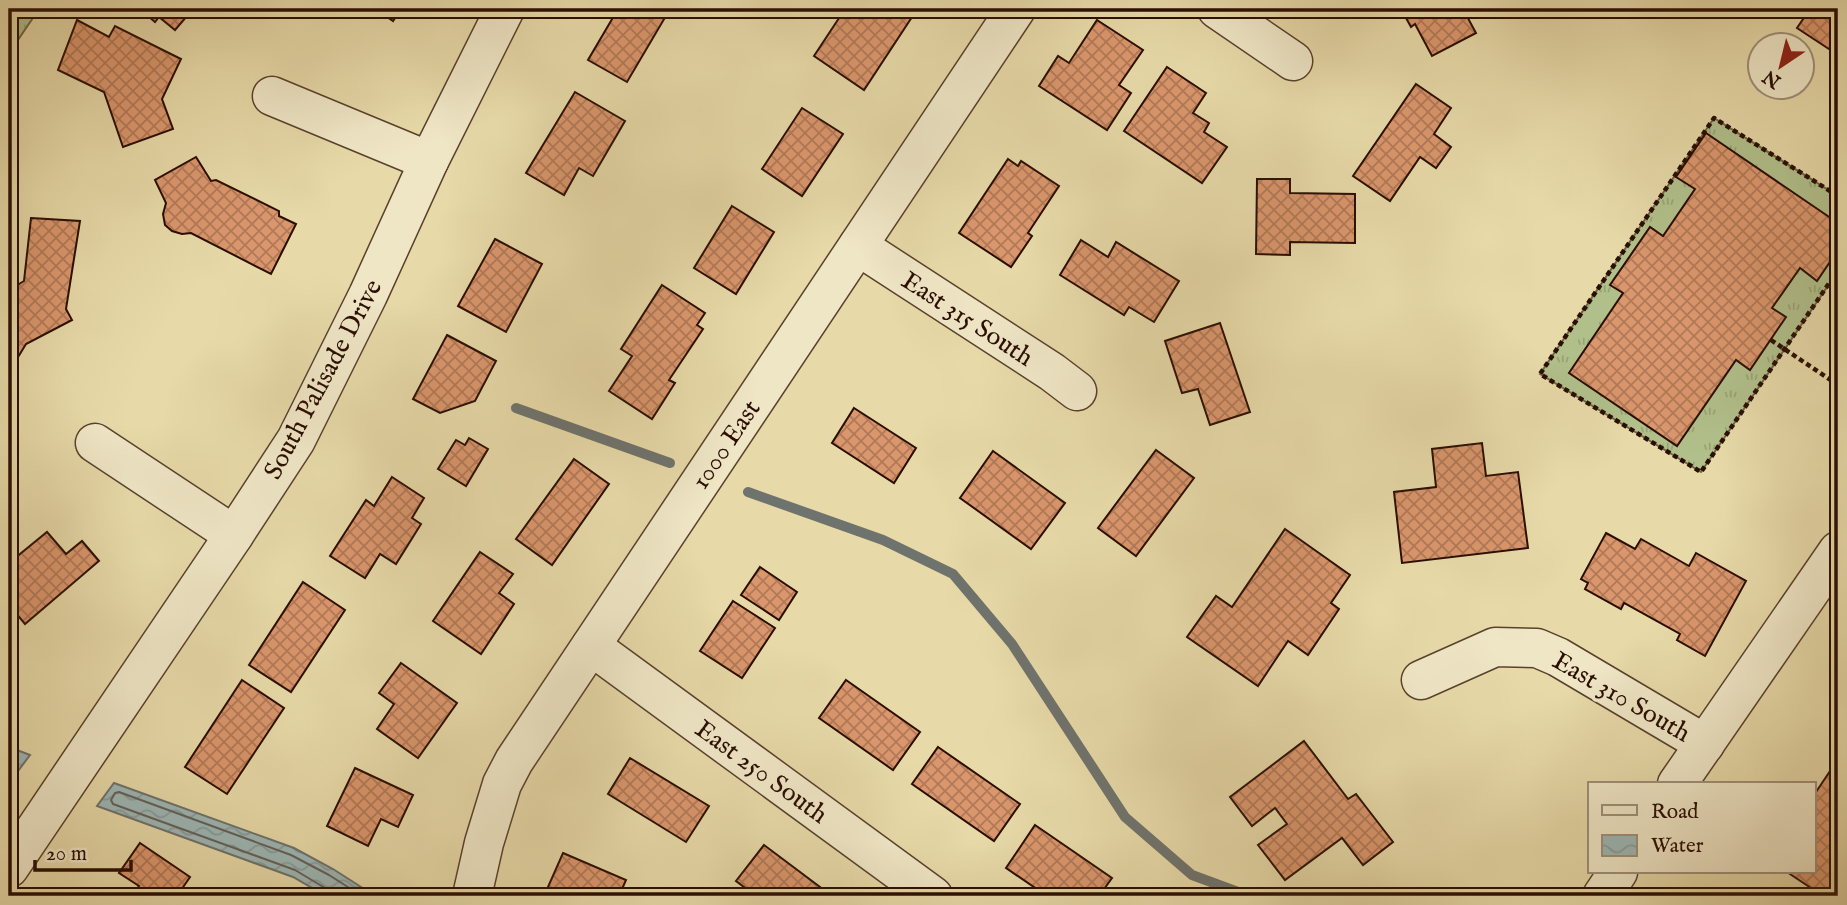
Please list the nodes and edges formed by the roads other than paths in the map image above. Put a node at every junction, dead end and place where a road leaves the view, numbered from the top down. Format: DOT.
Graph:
graph roads {
  1 [pos="505,9"];
  2 [pos="1016,9"];
  3 [pos="1217,9"];
  4 [pos="1293,61"];
  5 [pos="272,96"];
  6 [pos="429,161"];
  7 [pos="858,246"];
  8 [pos="1077,391"];
  9 [pos="95,443"];
  10 [pos="234,535"];
  11 [pos="1838,551"];
  12 [pos="591,646"];
  13 [pos="1421,680"];
  14 [pos="1705,744"];
  15 [pos="1678,782"];
  16 [pos="9,868"];
  17 [pos="1617,874"];
  18 [pos="928,895"];
  19 [pos="472,896"];
  20 [pos="1602,896"];
  1 -- 6 [label="street, South Palisade Drive"];
  2 -- 7 [label="street, 1000 East"];
  3 -- 4 [label="street"];
  5 -- 6 [label="street"];
  6 -- 10 [label="street, South Palisade Drive"];
  7 -- 8 [label="street, East 315 South"];
  7 -- 12 [label="street, 1000 East"];
  9 -- 10 [label="street"];
  10 -- 16 [label="street, South Palisade Drive"];
  11 -- 14 [label="street"];
  12 -- 18 [label="street, East 250 South"];
  12 -- 19 [label="street, 1000 East"];
  13 -- 14 [label="street, East 310 South"];
  14 -- 15 [label="street"];
  17 -- 20 [label="street"];
}
